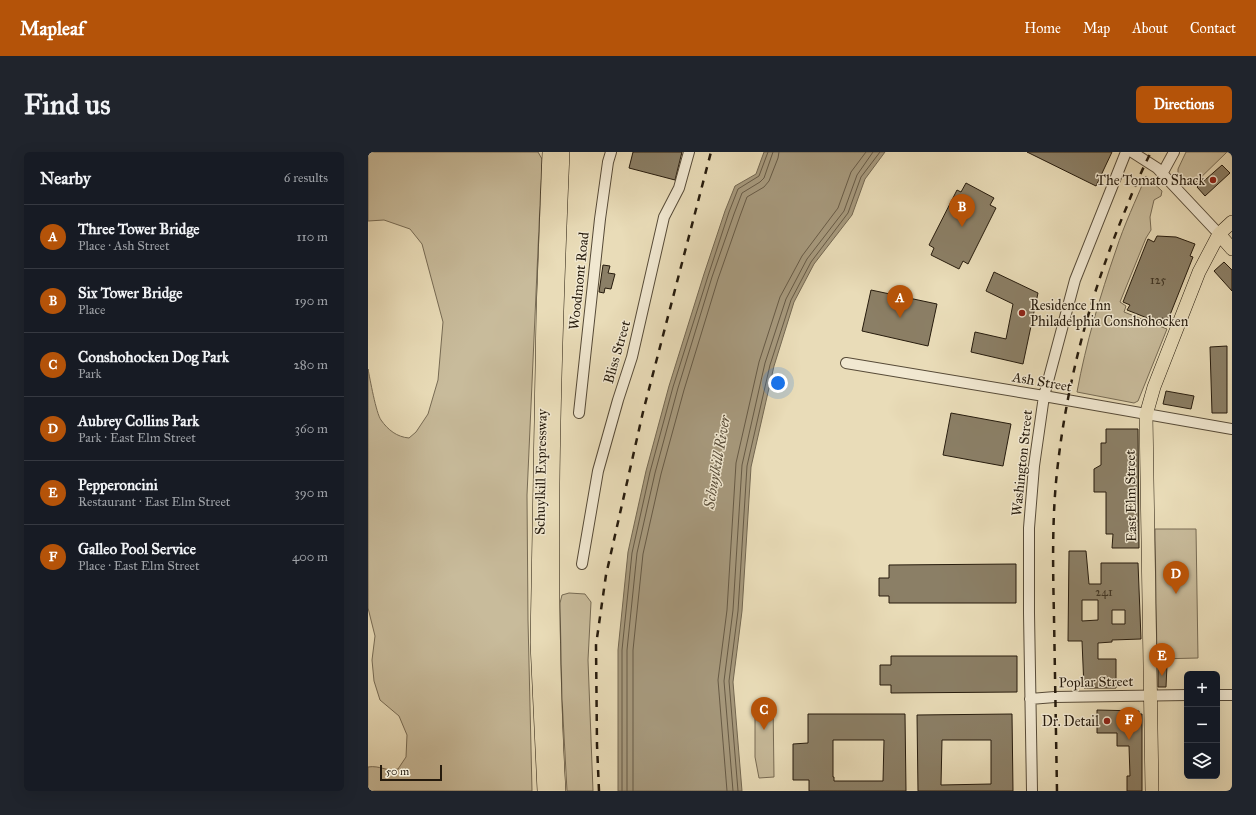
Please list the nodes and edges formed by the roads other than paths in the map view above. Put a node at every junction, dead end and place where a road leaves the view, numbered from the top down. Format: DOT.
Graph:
graph roads {
  1 [pos="550,152"];
  2 [pos="562,152"];
  3 [pos="611,152"];
  4 [pos="689,152"];
  5 [pos="1126,152"];
  6 [pos="1132,152"];
  7 [pos="1174,152"];
  8 [pos="1162,174"];
  9 [pos="1232,222"];
  10 [pos="1219,234"];
  11 [pos="1232,249"];
  12 [pos="846,363"];
  13 [pos="1044,396"];
  14 [pos="579,413"];
  15 [pos="1146,415"];
  16 [pos="1232,429"];
  17 [pos="582,564"];
  18 [pos="1184,695"];
  19 [pos="1220,695"];
  20 [pos="1232,695"];
  21 [pos="1151,696"];
  22 [pos="1030,699"];
  23 [pos="546,791"];
  24 [pos="558,791"];
  25 [pos="1032,791"];
  26 [pos="1152,791"];
  1 -- 23 [label="highway, Schuylkill Expressway"];
  2 -- 24 [label="highway, Schuylkill Expressway"];
  3 -- 14 [label="street, Woodmont Road"];
  4 -- 17 [label="street, Bliss Street"];
  5 -- 13 [label="street, Washington Street"];
  6 -- 8 [label="street"];
  7 -- 8 [label="street"];
  8 -- 10 [label="street"];
  9 -- 10 [label="main road, East Elm Street"];
  10 -- 11 [label="main road"];
  10 -- 15 [label="main road, East Elm Street"];
  12 -- 13 [label="street, Ash Street"];
  13 -- 15 [label="street, Ash Street"];
  13 -- 22 [label="street, Washington Street"];
  15 -- 16 [label="street, Ash Street"];
  15 -- 21 [label="main road, East Elm Street"];
  18 -- 21 [label="street, Poplar Street"];
  19 -- 20 [label="street"];
  21 -- 22 [label="street, Poplar Street"];
  21 -- 26 [label="main road, East Elm Street"];
  22 -- 25 [label="street, Washington Street"];
}
